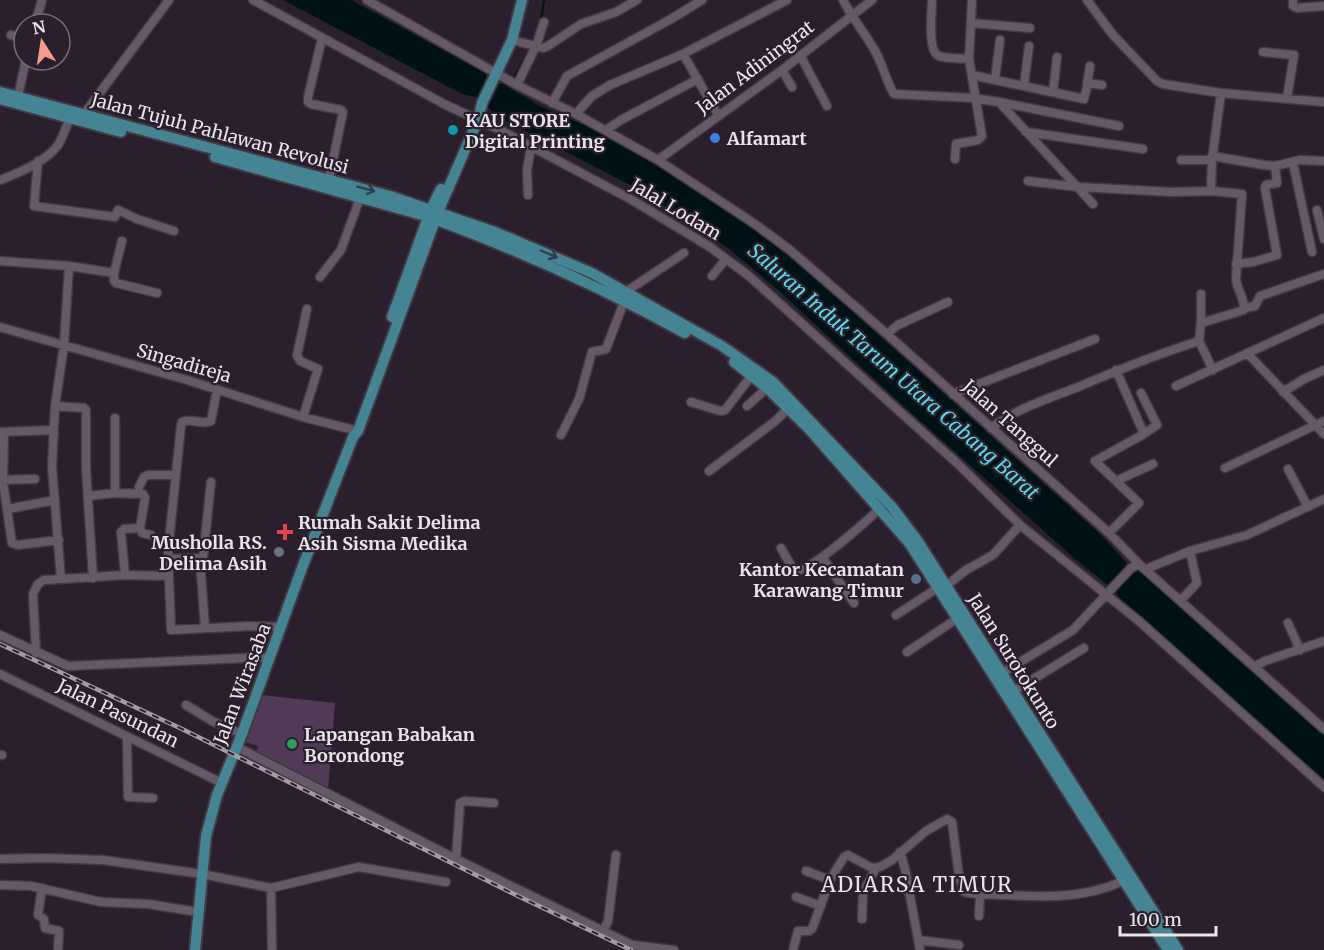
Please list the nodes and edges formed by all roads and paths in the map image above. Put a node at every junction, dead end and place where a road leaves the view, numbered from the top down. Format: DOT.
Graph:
graph roads {
  1 [pos="169,0"];
  2 [pos="253,0"];
  3 [pos="366,0"];
  4 [pos="522,0"];
  5 [pos="637,0"];
  6 [pos="702,0"];
  7 [pos="787,0"];
  8 [pos="843,0"];
  9 [pos="872,0"];
  10 [pos="932,0"];
  11 [pos="972,0"];
  12 [pos="1087,0"];
  13 [pos="1293,0"];
  14 [pos="1324,6"];
  15 [pos="851,16"];
  16 [pos="544,22"];
  17 [pos="971,23"];
  18 [pos="1030,27"];
  19 [pos="322,38"];
  20 [pos="512,40"];
  21 [pos="1000,40"];
  22 [pos="533,46"];
  23 [pos="1029,46"];
  24 [pos="1263,52"];
  25 [pos="683,54"];
  26 [pos="800,55"];
  27 [pos="1057,57"];
  28 [pos="969,59"];
  29 [pos="1090,66"];
  30 [pos="782,70"];
  31 [pos="23,72"];
  32 [pos="496,75"];
  33 [pos="972,75"];
  34 [pos="698,79"];
  35 [pos="995,80"];
  36 [pos="514,84"];
  37 [pos="1087,84"];
  38 [pos="1102,85"];
  39 [pos="1024,86"];
  40 [pos="792,87"];
  41 [pos="0,92"];
  42 [pos="1053,92"];
  43 [pos="1221,93"];
  44 [pos="18,96"];
  45 [pos="976,98"];
  46 [pos="1287,98"];
  47 [pos="0,99"];
  48 [pos="999,102"];
  49 [pos="1324,102"];
  50 [pos="552,103"];
  51 [pos="827,106"];
  52 [pos="84,114"];
  53 [pos="576,114"];
  54 [pos="718,115"];
  55 [pos="70,118"];
  56 [pos="476,119"];
  57 [pos="1119,126"];
  58 [pos="606,130"];
  59 [pos="1025,131"];
  60 [pos="531,148"];
  61 [pos="1143,149"];
  62 [pos="1212,158"];
  63 [pos="955,159"];
  64 [pos="658,160"];
  65 [pos="1181,160"];
  66 [pos="38,161"];
  67 [pos="1324,161"];
  68 [pos="1293,163"];
  69 [pos="1275,165"];
  70 [pos="329,179"];
  71 [pos="0,180"];
  72 [pos="1028,181"];
  73 [pos="1078,187"];
  74 [pos="1211,191"];
  75 [pos="528,195"];
  76 [pos="360,198"];
  77 [pos="1093,204"];
  78 [pos="1317,210"];
  79 [pos="434,214"];
  80 [pos="174,231"];
  81 [pos="1324,239"];
  82 [pos="122,241"];
  83 [pos="1312,252"];
  84 [pos="684,253"];
  85 [pos="726,259"];
  86 [pos="0,261"];
  87 [pos="1236,264"];
  88 [pos="69,266"];
  89 [pos="114,273"];
  90 [pos="1324,274"];
  91 [pos="712,276"];
  92 [pos="320,277"];
  93 [pos="157,293"];
  94 [pos="1201,294"];
  95 [pos="626,297"];
  96 [pos="948,302"];
  97 [pos="1244,308"];
  98 [pos="308,309"];
  99 [pos="1324,318"];
  100 [pos="1201,323"];
  101 [pos="0,327"];
  102 [pos="887,333"];
  103 [pos="1095,339"];
  104 [pos="1199,341"];
  105 [pos="64,345"];
  106 [pos="1246,353"];
  107 [pos="1116,370"];
  108 [pos="1213,370"];
  109 [pos="1324,370"];
  110 [pos="753,375"];
  111 [pos="1176,386"];
  112 [pos="767,387"];
  113 [pos="217,390"];
  114 [pos="1284,392"];
  115 [pos="1141,393"];
  116 [pos="953,394"];
  117 [pos="691,402"];
  118 [pos="55,406"];
  119 [pos="747,406"];
  120 [pos="794,408"];
  121 [pos="303,417"];
  122 [pos="116,418"];
  123 [pos="1324,421"];
  124 [pos="1315,425"];
  125 [pos="991,428"];
  126 [pos="53,430"];
  127 [pos="2,433"];
  128 [pos="355,433"];
  129 [pos="1144,434"];
  130 [pos="1324,434"];
  131 [pos="561,435"];
  132 [pos="1152,464"];
  133 [pos="1226,468"];
  134 [pos="1288,469"];
  135 [pos="709,471"];
  136 [pos="176,475"];
  137 [pos="35,479"];
  138 [pos="860,479"];
  139 [pos="2,481"];
  140 [pos="1116,481"];
  141 [pos="211,482"];
  142 [pos="139,487"];
  143 [pos="115,493"];
  144 [pos="88,496"];
  145 [pos="55,500"];
  146 [pos="1324,500"];
  147 [pos="1308,507"];
  148 [pos="880,508"];
  149 [pos="8,509"];
  150 [pos="1020,525"];
  151 [pos="140,528"];
  152 [pos="1109,533"];
  153 [pos="151,535"];
  154 [pos="59,540"];
  155 [pos="780,548"];
  156 [pos="1190,551"];
  157 [pos="822,557"];
  158 [pos="168,559"];
  159 [pos="201,560"];
  160 [pos="1139,567"];
  161 [pos="125,575"];
  162 [pos="168,576"];
  163 [pos="93,578"];
  164 [pos="61,579"];
  165 [pos="943,586"];
  166 [pos="1109,592"];
  167 [pos="950,599"];
  168 [pos="1181,600"];
  169 [pos="854,603"];
  170 [pos="896,615"];
  171 [pos="958,618"];
  172 [pos="1288,623"];
  173 [pos="281,627"];
  174 [pos="205,628"];
  175 [pos="0,635"];
  176 [pos="1324,641"];
  177 [pos="1084,648"];
  178 [pos="1300,650"];
  179 [pos="907,652"];
  180 [pos="36,653"];
  181 [pos="267,663"];
  182 [pos="1255,666"];
  183 [pos="1002,673"];
  184 [pos="0,674"];
  185 [pos="1014,691"];
  186 [pos="186,705"];
  187 [pos="1324,729"];
  188 [pos="242,734"];
  189 [pos="127,738"];
  190 [pos="237,747"];
  191 [pos="222,783"];
  192 [pos="1324,787"];
  193 [pos="153,798"];
  194 [pos="494,803"];
  195 [pos="900,852"];
  196 [pos="616,855"];
  197 [pos="0,859"];
  198 [pos="456,859"];
  199 [pos="876,868"];
  200 [pos="806,871"];
  201 [pos="202,874"];
  202 [pos="831,880"];
  203 [pos="1123,881"];
  204 [pos="446,882"];
  205 [pos="0,885"];
  206 [pos="42,888"];
  207 [pos="271,888"];
  208 [pos="980,894"];
  209 [pos="796,897"];
  210 [pos="821,906"];
  211 [pos="198,912"];
  212 [pos="979,916"];
  213 [pos="862,919"];
  214 [pos="603,931"];
  215 [pos="918,940"];
  216 [pos="959,945"];
  217 [pos="58,950"];
  218 [pos="195,950"];
  219 [pos="272,950"];
  220 [pos="674,950"];
  221 [pos="793,950"];
  222 [pos="920,950"];
  223 [pos="1168,950"];
  224 [pos="1178,950"];
  1 -- 52 [label="street"];
  2 -- 19 [label="street, Jalal Lodam"];
  3 -- 32 [label="street, Jalan Tanggul"];
  4 -- 20 [label="main road, Jalan Wirasaba"];
  5 -- 22 [label="street"];
  6 -- 50 [label="street"];
  7 -- 25 [label="street"];
  8 -- 15 [label="street"];
  9 -- 15 [label="street, Jalan Adiningrat"];
  10 -- 28 [label="street"];
  11 -- 17 [label="street"];
  12 -- 43 [label="street"];
  13 -- 14 [label="street"];
  15 -- 26 [label="street, Jalan Adiningrat"];
  15 -- 45 [label="street"];
  16 -- 22 [label="street"];
  17 -- 18 [label="street"];
  17 -- 28 [label="street"];
  19 -- 56 [label="street, Jalal Lodam"];
  19 -- 70 [label="street"];
  20 -- 22 [label="street"];
  20 -- 32 [label="main road, Jalan Wirasaba"];
  21 -- 35 [label="street"];
  22 -- 36 [label="street"];
  23 -- 39 [label="street"];
  24 -- 46 [label="street"];
  25 -- 34 [label="street"];
  25 -- 53 [label="street"];
  26 -- 30 [label="street, Jalan Adiningrat"];
  26 -- 51 [label="street"];
  27 -- 42 [label="street"];
  28 -- 33 [label="street"];
  29 -- 37 [label="street"];
  30 -- 40 [label="street"];
  30 -- 54 [label="street, Jalan Adiningrat"];
  31 -- 44 [label="street"];
  32 -- 36 [label="street, Jalan Tanggul"];
  32 -- 56 [label="main road, Jalan Wirasaba"];
  33 -- 35 [label="street"];
  33 -- 45 [label="street"];
  34 -- 54 [label="street"];
  34 -- 58 [label="street"];
  35 -- 39 [label="street"];
  36 -- 50 [label="street, Jalan Tanggul"];
  37 -- 38 [label="street"];
  37 -- 42 [label="street"];
  39 -- 42 [label="street"];
  41 -- 44 [label="main road, Jalan Tujuh Pahlawan Revolusi"];
  43 -- 46 [label="street"];
  43 -- 62 [label="street"];
  44 -- 52 [label="main road, Jalan Tujuh Pahlawan Revolusi"];
  45 -- 48 [label="street"];
  45 -- 63 [label="street"];
  46 -- 49 [label="street"];
  47 -- 55 [label="main road, Jalan Tujuh Pahlawan Revolusi"];
  48 -- 57 [label="street"];
  48 -- 59 [label="street"];
  50 -- 53 [label="street, Jalan Tanggul"];
  52 -- 70 [label="main road, Jalan Tujuh Pahlawan Revolusi"];
  53 -- 58 [label="street, Jalan Tanggul"];
  54 -- 64 [label="street, Jalan Adiningrat"];
  55 -- 66 [label="street"];
  55 -- 76 [label="main road, Jalan Tujuh Pahlawan Revolusi"];
  56 -- 60 [label="street, Jalal Lodam"];
  56 -- 79 [label="main road, Jalan Wirasaba"];
  58 -- 64 [label="street, Jalan Tanggul"];
  59 -- 61 [label="street"];
  59 -- 73 [label="street"];
  60 -- 75 [label="street"];
  60 -- 85 [label="street, Jalal Lodam"];
  62 -- 65 [label="street"];
  62 -- 69 [label="street"];
  62 -- 74 [label="street"];
  64 -- 102 [label="street, Jalan Tanggul"];
  66 -- 71 [label="street"];
  66 -- 80 [label="street"];
  67 -- 68 [label="street"];
  68 -- 69 [label="street"];
  68 -- 83 [label="street"];
  69 -- 87 [label="street"];
  70 -- 79 [label="main road, Jalan Tujuh Pahlawan Revolusi, one-way"];
  72 -- 73 [label="street"];
  73 -- 74 [label="street"];
  73 -- 77 [label="street"];
  74 -- 87 [label="street"];
  76 -- 79 [label="main road, Jalan Tujuh Pahlawan Revolusi"];
  76 -- 92 [label="street"];
  78 -- 81 [label="street"];
  79 -- 95 [label="main road"];
  79 -- 128 [label="main road, Jalan Wirasaba"];
  82 -- 89 [label="street"];
  84 -- 95 [label="street"];
  85 -- 91 [label="street"];
  85 -- 150 [label="street, Jalal Lodam"];
  86 -- 88 [label="street"];
  87 -- 97 [label="street"];
  88 -- 89 [label="street"];
  88 -- 105 [label="street"];
  89 -- 93 [label="street"];
  90 -- 97 [label="street"];
  94 -- 100 [label="street"];
  95 -- 110 [label="main road"];
  95 -- 120 [label="main road"];
  95 -- 131 [label="street"];
  96 -- 102 [label="street"];
  97 -- 100 [label="street"];
  98 -- 121 [label="street"];
  99 -- 106 [label="street"];
  100 -- 104 [label="street"];
  101 -- 105 [label="street, Singadireja"];
  102 -- 116 [label="street, Jalan Tanggul"];
  103 -- 116 [label="street"];
  104 -- 107 [label="street"];
  104 -- 108 [label="street"];
  105 -- 113 [label="street, Singadireja"];
  105 -- 118 [label="street"];
  106 -- 108 [label="street"];
  106 -- 114 [label="street"];
  107 -- 125 [label="street"];
  107 -- 129 [label="street"];
  108 -- 111 [label="street"];
  109 -- 114 [label="street"];
  110 -- 112 [label="main road"];
  110 -- 117 [label="street"];
  112 -- 119 [label="street"];
  112 -- 120 [label="main road"];
  113 -- 121 [label="street, Singadireja"];
  113 -- 136 [label="street"];
  114 -- 124 [label="street"];
  115 -- 129 [label="street"];
  116 -- 125 [label="street, Jalan Tanggul"];
  118 -- 126 [label="street"];
  118 -- 144 [label="street"];
  120 -- 135 [label="street"];
  120 -- 138 [label="main road, Jalan Surotokunto"];
  121 -- 128 [label="street, Singadireja"];
  122 -- 143 [label="street"];
  123 -- 124 [label="street"];
  124 -- 130 [label="street"];
  124 -- 133 [label="street"];
  125 -- 152 [label="street, Jalan Tanggul"];
  126 -- 127 [label="street"];
  126 -- 145 [label="street"];
  127 -- 139 [label="street"];
  128 -- 173 [label="main road, Jalan Wirasaba"];
  129 -- 140 [label="street"];
  132 -- 140 [label="street"];
  134 -- 147 [label="street"];
  136 -- 142 [label="street"];
  136 -- 158 [label="street"];
  137 -- 139 [label="street"];
  138 -- 148 [label="main road, Jalan Surotokunto"];
  138 -- 165 [label="main road, Jalan Surotokunto"];
  139 -- 149 [label="street"];
  140 -- 152 [label="street"];
  141 -- 159 [label="street"];
  143 -- 144 [label="street"];
  143 -- 151 [label="street"];
  144 -- 163 [label="street"];
  145 -- 149 [label="street"];
  145 -- 154 [label="street"];
  146 -- 147 [label="street"];
  147 -- 156 [label="street"];
  148 -- 157 [label="street"];
  148 -- 165 [label="main road, Jalan Surotokunto"];
  149 -- 154 [label="street"];
  150 -- 165 [label="street"];
  150 -- 166 [label="street, Jalal Lodam"];
  151 -- 153 [label="street"];
  151 -- 161 [label="street"];
  152 -- 160 [label="street, Jalan Tanggul"];
  154 -- 164 [label="street"];
  155 -- 157 [label="street"];
  156 -- 160 [label="street"];
  156 -- 168 [label="street"];
  157 -- 169 [label="street"];
  158 -- 159 [label="street"];
  158 -- 162 [label="street"];
  159 -- 174 [label="street"];
  160 -- 166 [label="street"];
  160 -- 168 [label="street, Jalan Tanggul"];
  161 -- 162 [label="street"];
  161 -- 163 [label="street"];
  162 -- 174 [label="street"];
  163 -- 164 [label="street"];
  164 -- 180 [label="street"];
  165 -- 167 [label="main road, Jalan Surotokunto"];
  165 -- 170 [label="street"];
  166 -- 183 [label="street"];
  166 -- 192 [label="street, Jalal Lodam"];
  167 -- 171 [label="main road, Jalan Surotokunto"];
  167 -- 183 [label="main road, Jalan Surotokunto"];
  168 -- 182 [label="street, Jalan Tanggul"];
  171 -- 179 [label="street"];
  171 -- 203 [label="main road, Jalan Surotokunto"];
  172 -- 178 [label="street"];
  173 -- 174 [label="street"];
  173 -- 181 [label="main road, Jalan Wirasaba"];
  175 -- 180 [label="street"];
  176 -- 178 [label="street"];
  177 -- 185 [label="street"];
  178 -- 182 [label="street"];
  180 -- 181 [label="street"];
  181 -- 188 [label="main road, Jalan Wirasaba"];
  182 -- 187 [label="street, Jalan Tanggul"];
  183 -- 185 [label="main road, Jalan Surotokunto"];
  184 -- 189 [label="street, Jalan Pasundan"];
  185 -- 224 [label="main road, Jalan Surotokunto"];
  186 -- 188 [label="street"];
  188 -- 190 [label="main road, Jalan Wirasaba"];
  189 -- 191 [label="street, Jalan Pasundan"];
  189 -- 193 [label="street"];
  190 -- 191 [label="main road, Jalan Wirasaba"];
  190 -- 198 [label="street"];
  191 -- 201 [label="main road, Jalan Wirasaba"];
  194 -- 198 [label="street"];
  195 -- 199 [label="street"];
  195 -- 208 [label="street"];
  195 -- 215 [label="street"];
  196 -- 214 [label="street"];
  197 -- 201 [label="street"];
  198 -- 214 [label="street"];
  199 -- 202 [label="street"];
  199 -- 213 [label="street"];
  200 -- 202 [label="street"];
  201 -- 207 [label="street"];
  201 -- 211 [label="main road, Jalan Wirasaba"];
  202 -- 210 [label="street"];
  203 -- 208 [label="street"];
  203 -- 223 [label="main road, Jalan Surotokunto"];
  204 -- 207 [label="street"];
  205 -- 206 [label="street"];
  206 -- 211 [label="street"];
  206 -- 217 [label="street"];
  207 -- 219 [label="street"];
  208 -- 212 [label="street"];
  209 -- 210 [label="street"];
  210 -- 221 [label="street"];
  211 -- 218 [label="main road, Jalan Wirasaba"];
  214 -- 220 [label="street"];
  215 -- 216 [label="street"];
  215 -- 222 [label="street"];
}
